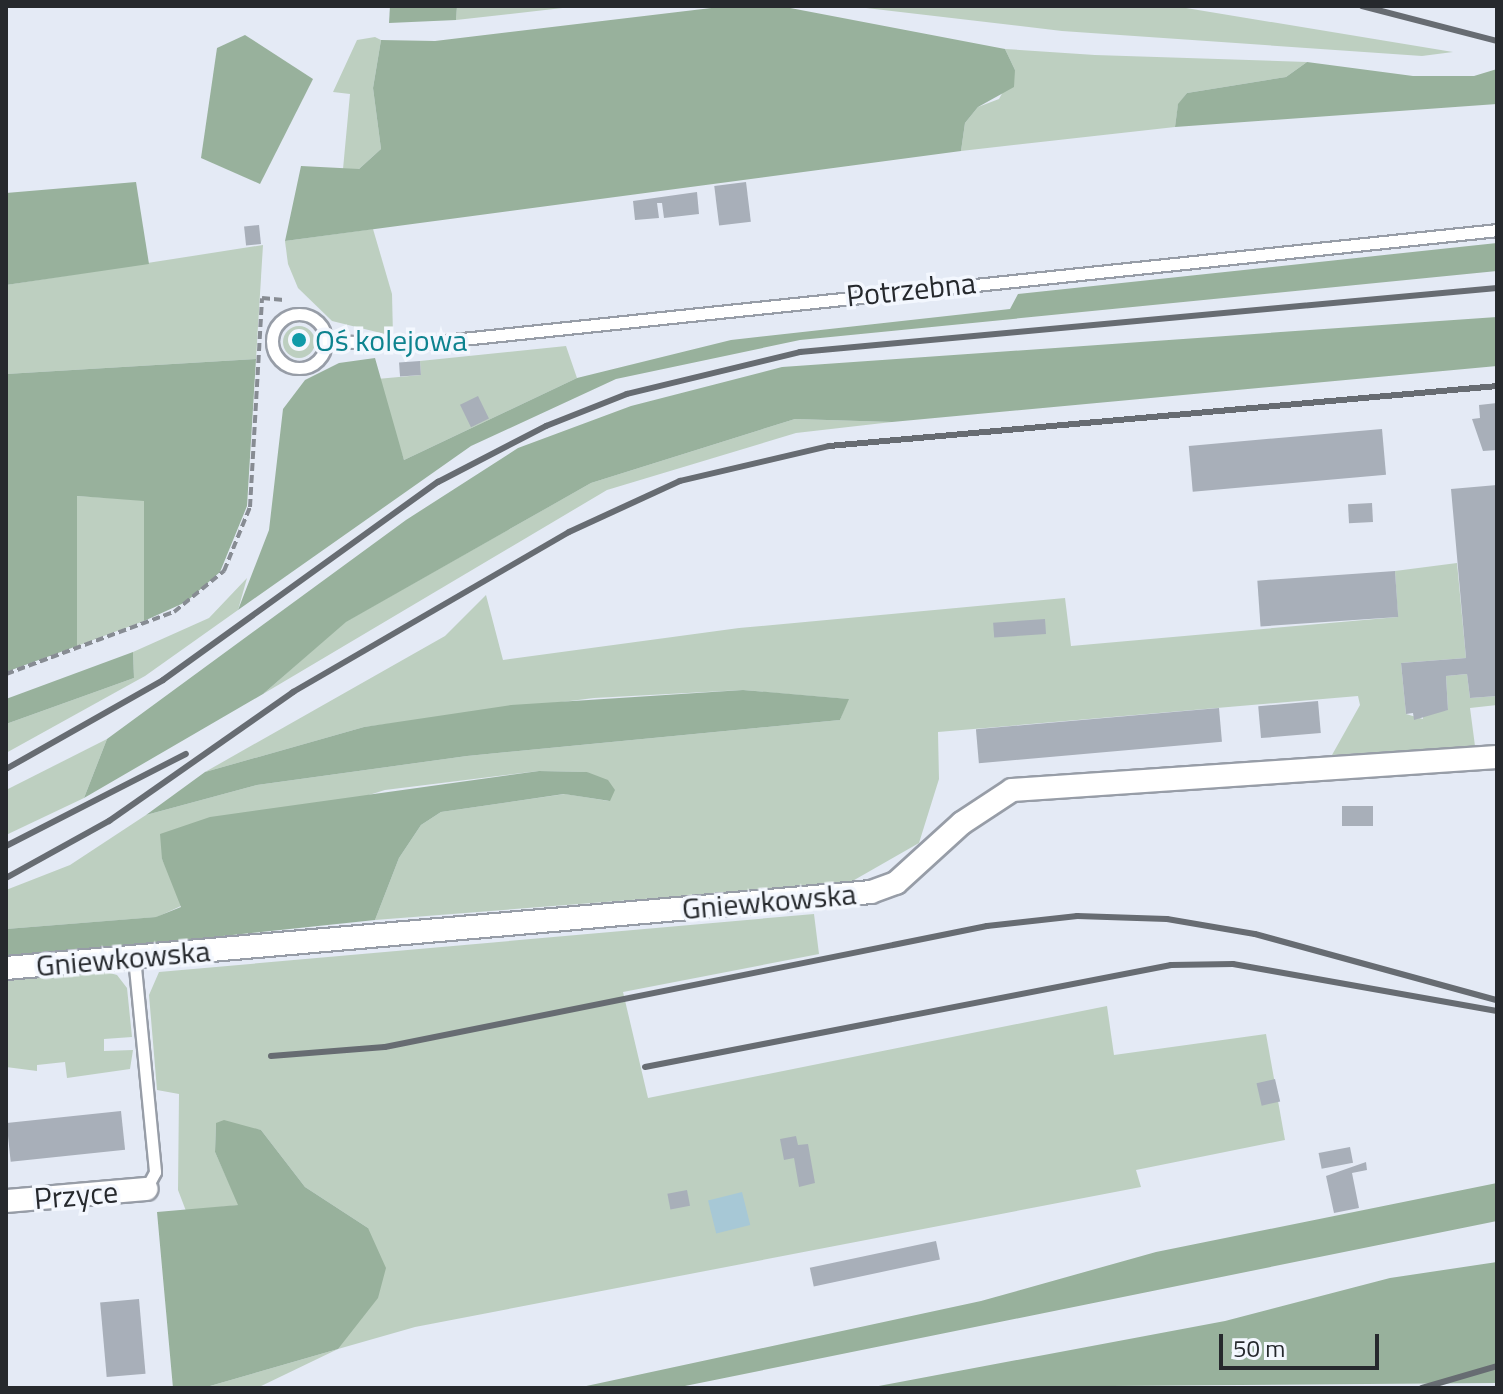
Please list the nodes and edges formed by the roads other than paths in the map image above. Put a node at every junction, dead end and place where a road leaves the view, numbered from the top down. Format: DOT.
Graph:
graph roads {
  1 [pos="1497,230"];
  2 [pos="326,341"];
  3 [pos="1497,757"];
  4 [pos="134,957"];
  5 [pos="6,968"];
  6 [pos="146,1189"];
  7 [pos="6,1201"];
  1 -- 2 [label="lane, Potrzebna"];
  2 -- 2 [label="lane"];
  3 -- 4 [label="street, Gniewkowska"];
  4 -- 5 [label="street, Gniewkowska"];
  4 -- 6 [label="lane"];
  6 -- 7 [label="street, Przyce"];
}
